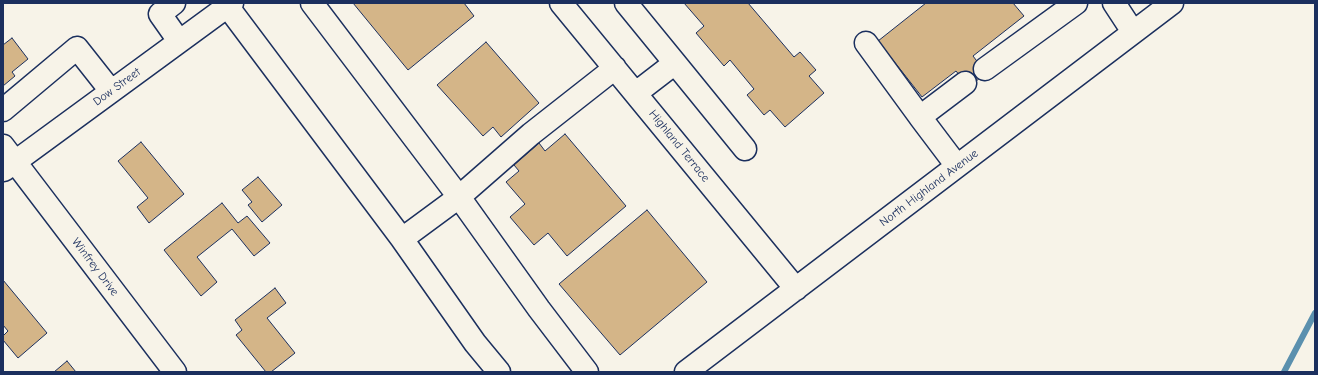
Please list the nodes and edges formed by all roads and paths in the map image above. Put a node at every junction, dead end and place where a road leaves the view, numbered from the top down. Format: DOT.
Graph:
graph roads {
  1 [pos="174,3"];
  2 [pos="312,3"];
  3 [pos="561,3"];
  4 [pos="626,3"];
  5 [pos="1076,3"];
  6 [pos="1114,3"];
  7 [pos="1172,3"];
  8 [pos="228,4"];
  9 [pos="1133,32"];
  10 [pos="179,41"];
  11 [pos="866,43"];
  12 [pos="675,63"];
  13 [pos="615,68"];
  14 [pos="985,69"];
  15 [pos="965,84"];
  16 [pos="111,91"];
  17 [pos="636,93"];
  18 [pos="3,110"];
  19 [pos="920,117"];
  20 [pos="745,149"];
  21 [pos="7,160"];
  22 [pos="957,166"];
  23 [pos="459,197"];
  24 [pos="402,239"];
  25 [pos="796,289"];
  26 [pos="175,372"];
  27 [pos="499,372"];
  28 [pos="586,372"];
  29 [pos="686,372"];
  1 -- 10 [label="street"];
  2 -- 23 [label="street"];
  3 -- 13 [label="street, Highland Terrace"];
  4 -- 12 [label="street"];
  5 -- 14 [label="street"];
  6 -- 9 [label="street"];
  7 -- 9 [label="street, North Highland Avenue"];
  8 -- 10 [label="street, Dow Street"];
  8 -- 24 [label="street"];
  9 -- 22 [label="street, North Highland Avenue"];
  10 -- 16 [label="street, Dow Street"];
  11 -- 19 [label="street"];
  12 -- 17 [label="street"];
  12 -- 20 [label="street"];
  13 -- 17 [label="street, Highland Terrace"];
  13 -- 23 [label="street"];
  15 -- 19 [label="street"];
  16 -- 18 [label="street"];
  16 -- 21 [label="street, Dow Street"];
  17 -- 25 [label="street, Highland Terrace"];
  19 -- 22 [label="street"];
  21 -- 26 [label="street, Winfrey Drive"];
  22 -- 25 [label="street, North Highland Avenue"];
  23 -- 24 [label="street"];
  23 -- 28 [label="street"];
  24 -- 27 [label="street"];
  25 -- 29 [label="street, North Highland Avenue"];
}
